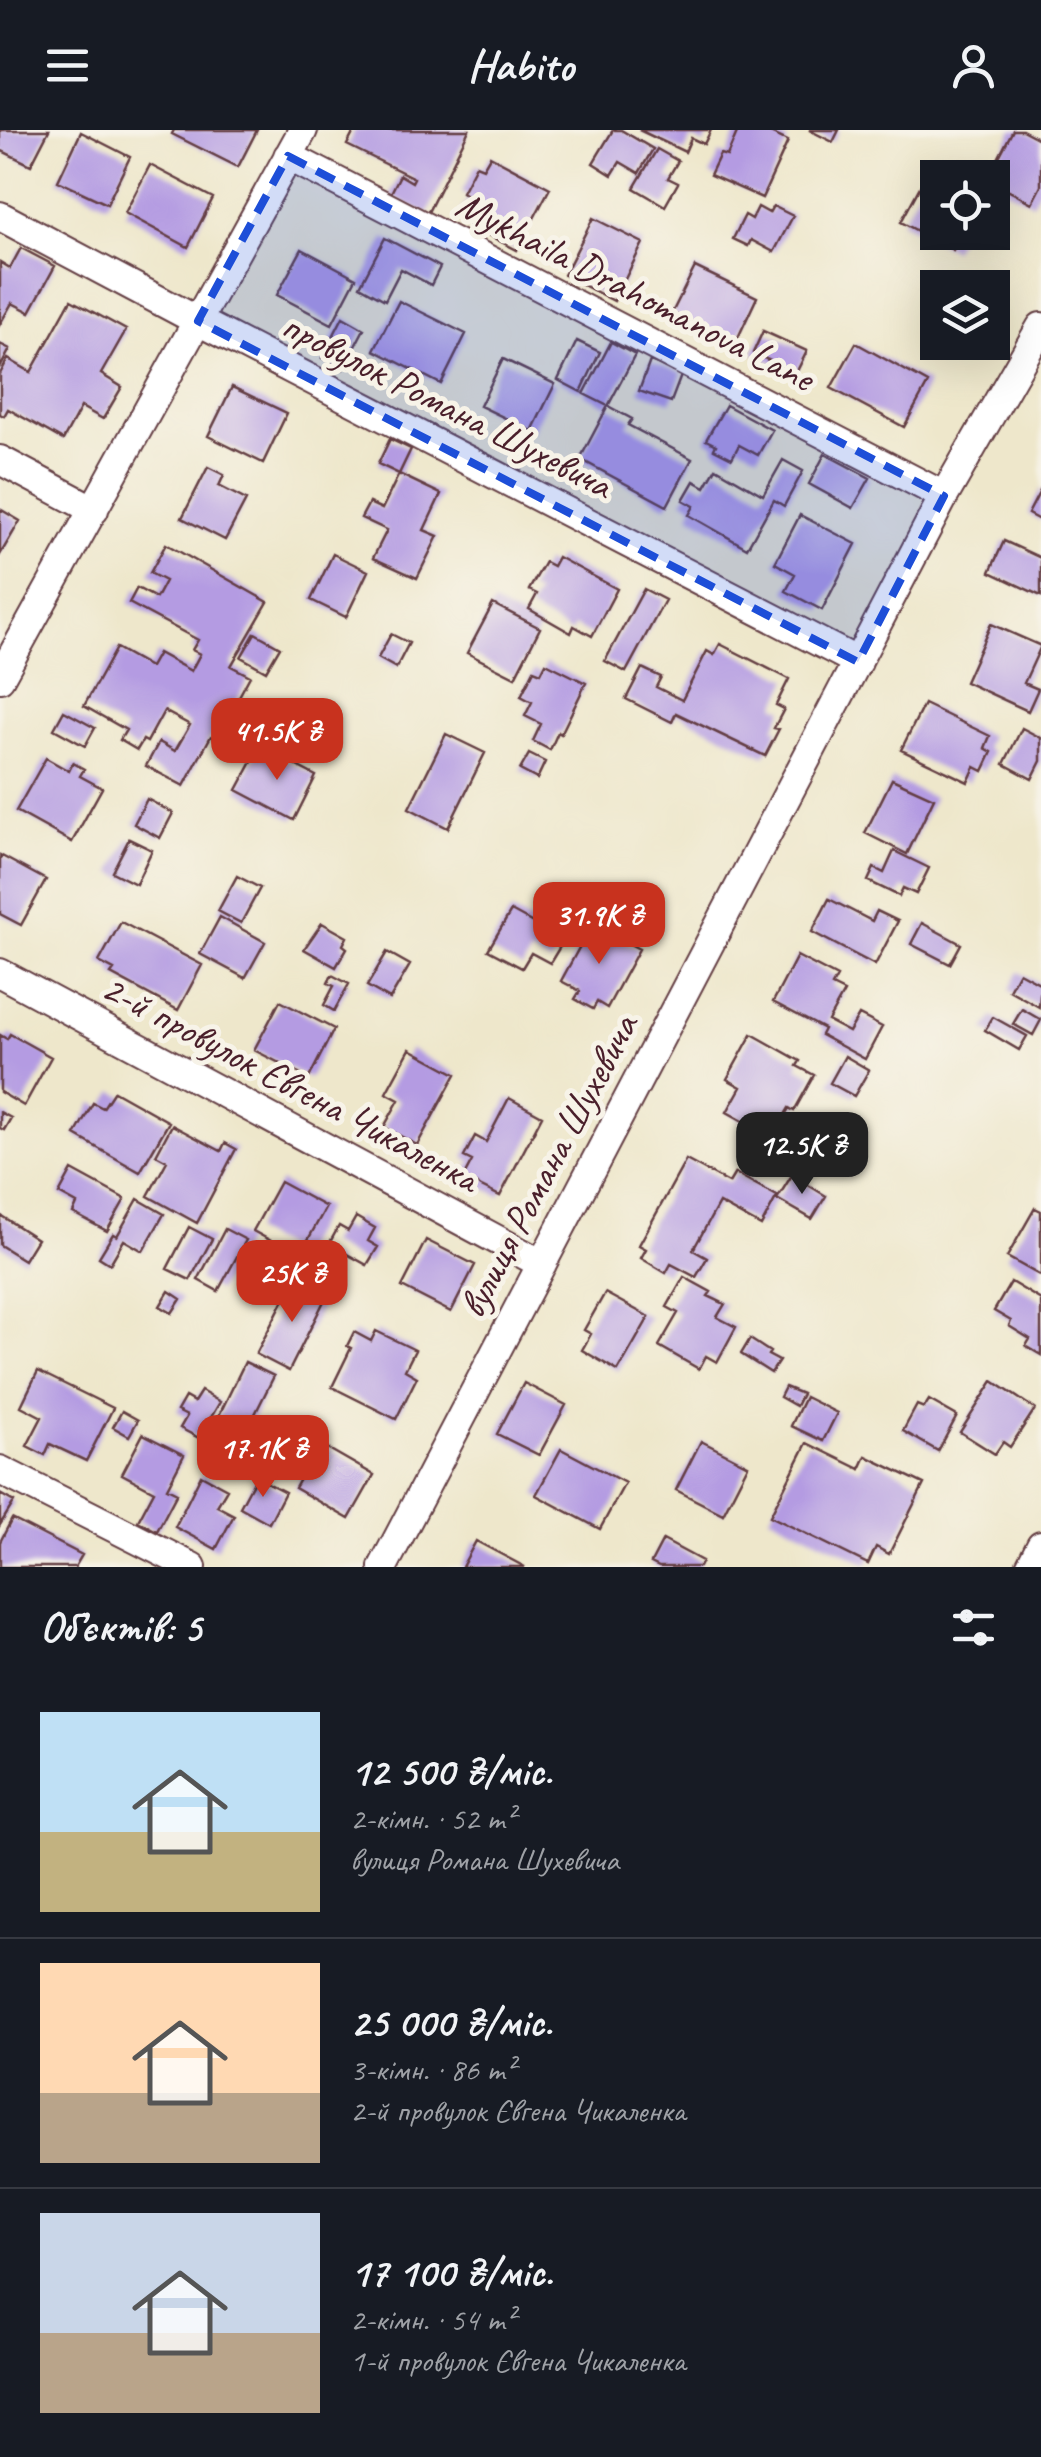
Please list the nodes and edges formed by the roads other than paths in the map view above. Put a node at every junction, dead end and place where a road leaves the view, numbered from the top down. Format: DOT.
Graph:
graph roads {
  1 [pos="303,130"];
  2 [pos="288,156"];
  3 [pos="0,216"];
  4 [pos="198,321"];
  5 [pos="1041,327"];
  6 [pos="0,460"];
  7 [pos="944,496"];
  8 [pos="94,510"];
  9 [pos="858,662"];
  10 [pos="0,678"];
  11 [pos="0,973"];
  12 [pos="542,1264"];
  13 [pos="0,1470"];
  14 [pos="1041,1545"];
  15 [pos="192,1567"];
  16 [pos="383,1567"];
  17 [pos="1030,1567"];
  1 -- 2 [label="street"];
  2 -- 4 [label="street"];
  2 -- 7 [label="street, Mykhaila Drahomanova Lane"];
  3 -- 4 [label="street, провулок Романа Шухевича"];
  4 -- 8 [label="street"];
  4 -- 9 [label="street, провулок Романа Шухевича"];
  5 -- 7 [label="street, вулиця Романа Шухевича"];
  6 -- 8 [label="street"];
  7 -- 9 [label="street, вулиця Романа Шухевича"];
  8 -- 10 [label="street"];
  9 -- 12 [label="street, вулиця Романа Шухевича"];
  11 -- 12 [label="street, 2-й провулок Євгена Чикаленка"];
  12 -- 16 [label="street, вулиця Романа Шухевича"];
  13 -- 15 [label="street"];
  14 -- 17 [label="street"];
}
